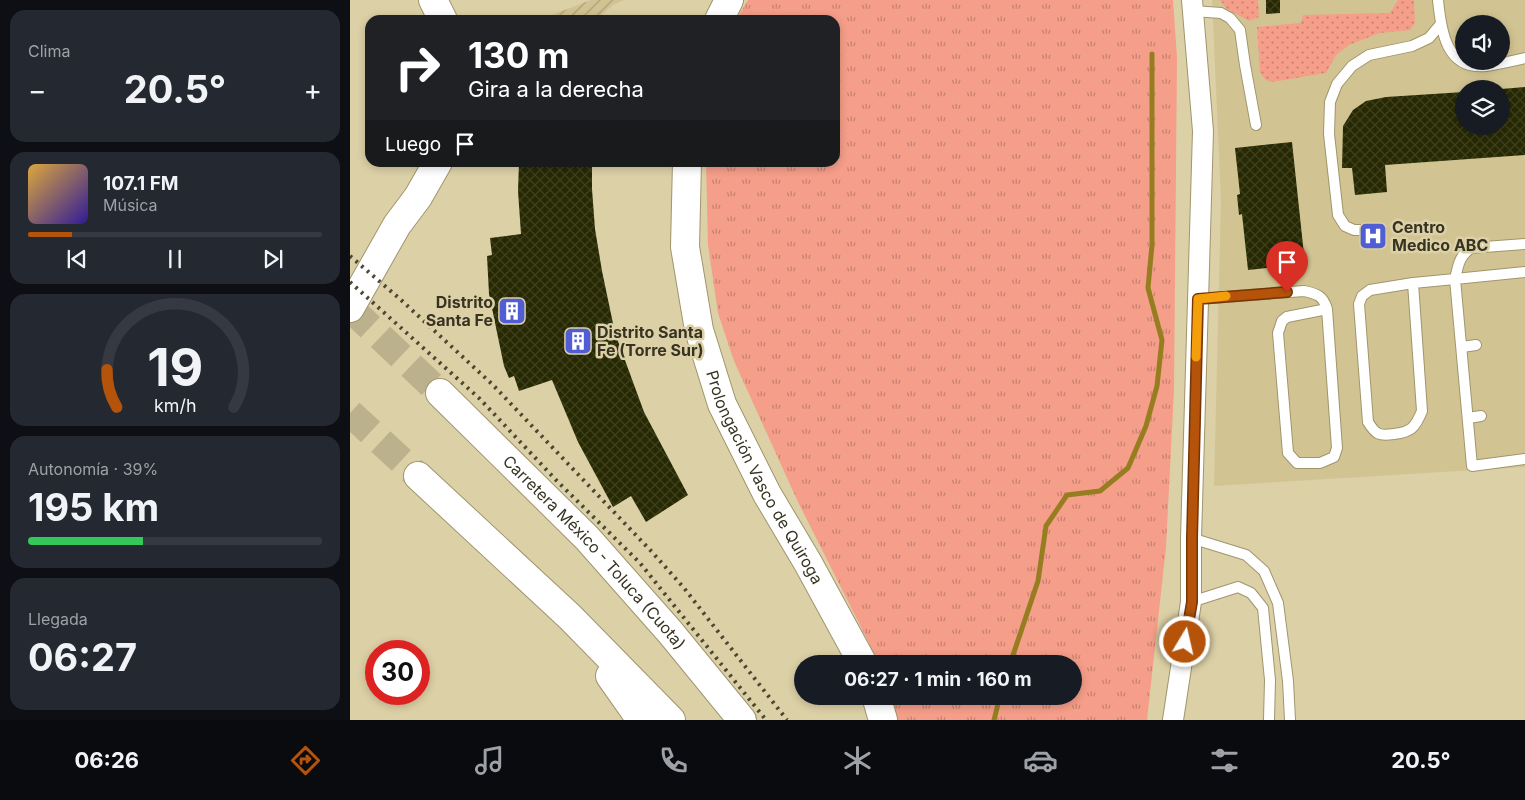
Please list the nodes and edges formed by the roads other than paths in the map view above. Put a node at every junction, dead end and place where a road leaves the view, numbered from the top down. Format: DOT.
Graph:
graph roads {
  1 [pos="433,0"];
  2 [pos="729,0"];
  3 [pos="1438,0"];
  4 [pos="1193,5"];
  5 [pos="440,15"];
  6 [pos="722,15"];
  7 [pos="1440,24"];
  8 [pos="1525,58"];
  9 [pos="1256,125"];
  10 [pos="435,167"];
  11 [pos="687,167"];
  12 [pos="1381,230"];
  13 [pos="1525,244"];
  14 [pos="1525,272"];
  15 [pos="1455,279"];
  16 [pos="1413,283"];
  17 [pos="1198,299"];
  18 [pos="350,308"];
  19 [pos="1327,309"];
  20 [pos="1476,345"];
  21 [pos="1462,347"];
  22 [pos="440,393"];
  23 [pos="1481,416"];
  24 [pos="1468,418"];
  25 [pos="1525,459"];
  26 [pos="418,476"];
  27 [pos="1192,538"];
  28 [pos="1192,602"];
  29 [pos="570,617"];
  30 [pos="859,655"];
  31 [pos="879,705"];
  32 [pos="641,720"];
  33 [pos="671,720"];
  34 [pos="742,720"];
  35 [pos="883,720"];
  36 [pos="1173,720"];
  37 [pos="1269,720"];
  38 [pos="1290,720"];
  1 -- 5 [label="main road"];
  2 -- 6 [label="main road"];
  3 -- 7 [label="lane"];
  4 -- 9 [label="lane"];
  4 -- 17 [label="street"];
  7 -- 8 [label="lane"];
  7 -- 12 [label="lane"];
  10 -- 18 [label="main road"];
  11 -- 30 [label="main road, Prolongación Vasco de Quiroga"];
  13 -- 15 [label="lane"];
  14 -- 15 [label="lane"];
  15 -- 16 [label="lane"];
  15 -- 21 [label="lane"];
  16 -- 16 [label="lane"];
  17 -- 19 [label="lane"];
  17 -- 27 [label="street"];
  19 -- 19 [label="lane"];
  20 -- 21 [label="lane"];
  21 -- 24 [label="lane"];
  22 -- 34 [label="main road, Carretera México - Toluca (Cuota)"];
  23 -- 24 [label="lane"];
  24 -- 25 [label="lane"];
  26 -- 29 [label="main road"];
  27 -- 28 [label="street"];
  27 -- 38 [label="lane"];
  28 -- 36 [label="street"];
  28 -- 37 [label="lane"];
  29 -- 32 [label="main road"];
  29 -- 33 [label="main road"];
  31 -- 35 [label="main road"];
}
